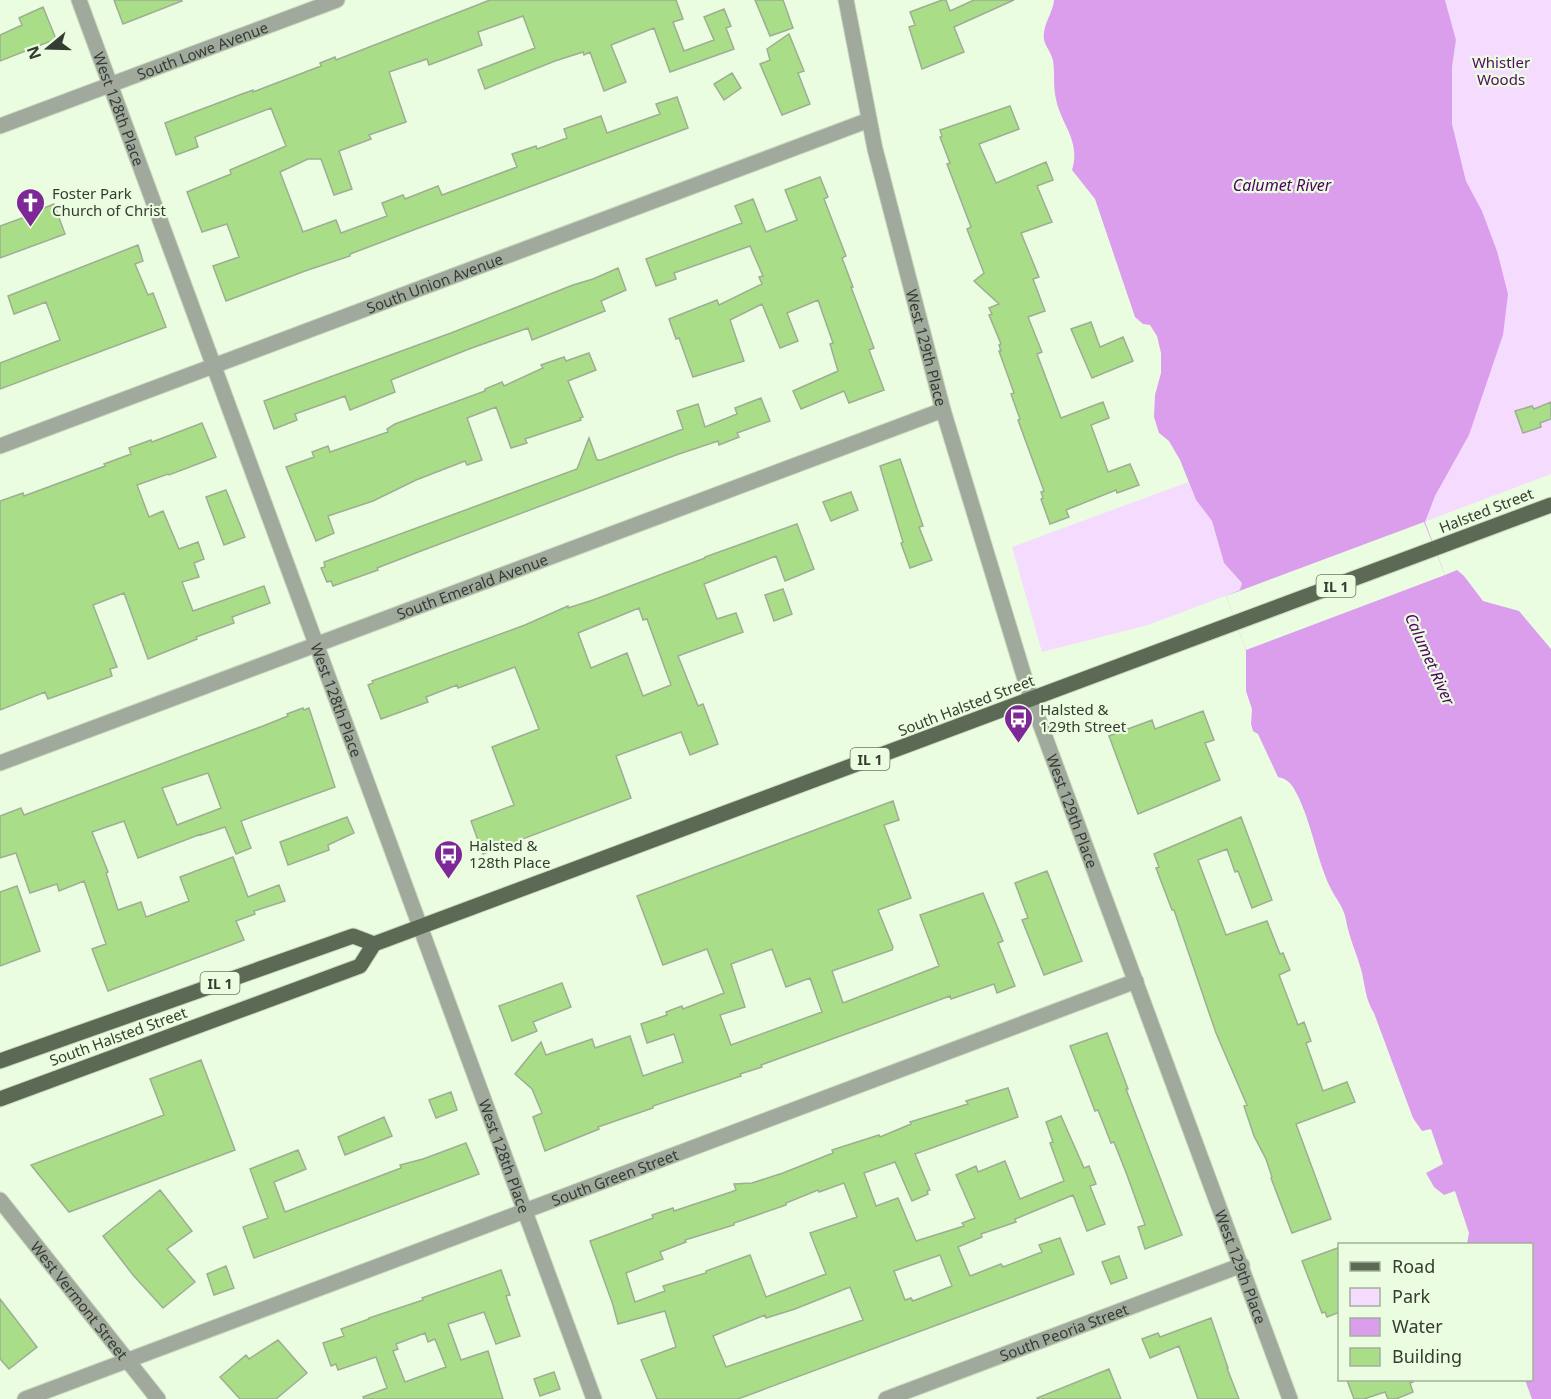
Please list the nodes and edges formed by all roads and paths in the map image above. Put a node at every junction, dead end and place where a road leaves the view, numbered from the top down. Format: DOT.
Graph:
graph roads {
  1 [pos="79,0"];
  2 [pos="337,0"];
  3 [pos="846,0"];
  4 [pos="110,85"];
  5 [pos="869,120"];
  6 [pos="0,126"];
  7 [pos="214,366"];
  8 [pos="943,410"];
  9 [pos="0,446"];
  10 [pos="1551,505"];
  11 [pos="1435,549"];
  12 [pos="317,644"];
  13 [pos="1031,699"];
  14 [pos="0,763"];
  15 [pos="421,927"];
  16 [pos="374,944"];
  17 [pos="1136,981"];
  18 [pos="0,1061"];
  19 [pos="0,1099"];
  20 [pos="0,1200"];
  21 [pos="526,1210"];
  22 [pos="1242,1265"];
  23 [pos="128,1360"];
  24 [pos="25,1399"];
  25 [pos="158,1399"];
  26 [pos="594,1399"];
  27 [pos="886,1399"];
  28 [pos="1290,1399"];
  1 -- 4 [label="street, West 128th Place"];
  2 -- 4 [label="street, South Lowe Avenue"];
  3 -- 5 [label="street, West 129th Place"];
  4 -- 6 [label="street, South Lowe Avenue"];
  4 -- 7 [label="street, West 128th Place"];
  5 -- 7 [label="street, South Union Avenue"];
  5 -- 8 [label="street, West 129th Place"];
  7 -- 9 [label="street, South Union Avenue"];
  7 -- 12 [label="street, West 128th Place"];
  8 -- 12 [label="street, South Emerald Avenue"];
  8 -- 13 [label="street, West 129th Place"];
  10 -- 11 [label="main road, Halsted Street / IL 1"];
  11 -- 13 [label="main road, South Halsted Street / IL 1"];
  12 -- 14 [label="street, South Emerald Avenue"];
  12 -- 15 [label="street, West 128th Place"];
  13 -- 15 [label="main road, South Halsted Street / IL 1"];
  13 -- 17 [label="street, West 129th Place"];
  15 -- 16 [label="main road, South Halsted Street / IL 1"];
  15 -- 21 [label="street, West 128th Place"];
  16 -- 18 [label="main road, South Halsted Street / IL 1"];
  16 -- 19 [label="main road, South Halsted Street"];
  17 -- 21 [label="street, South Green Street"];
  17 -- 22 [label="street, West 129th Place"];
  20 -- 23 [label="street, West Vermont Street"];
  21 -- 23 [label="street, South Green Street"];
  21 -- 26 [label="street, West 128th Place"];
  22 -- 27 [label="street, South Peoria Street"];
  22 -- 28 [label="street, West 129th Place"];
  23 -- 24 [label="street, South Green Street"];
  23 -- 25 [label="street, West Vermont Street"];
}
